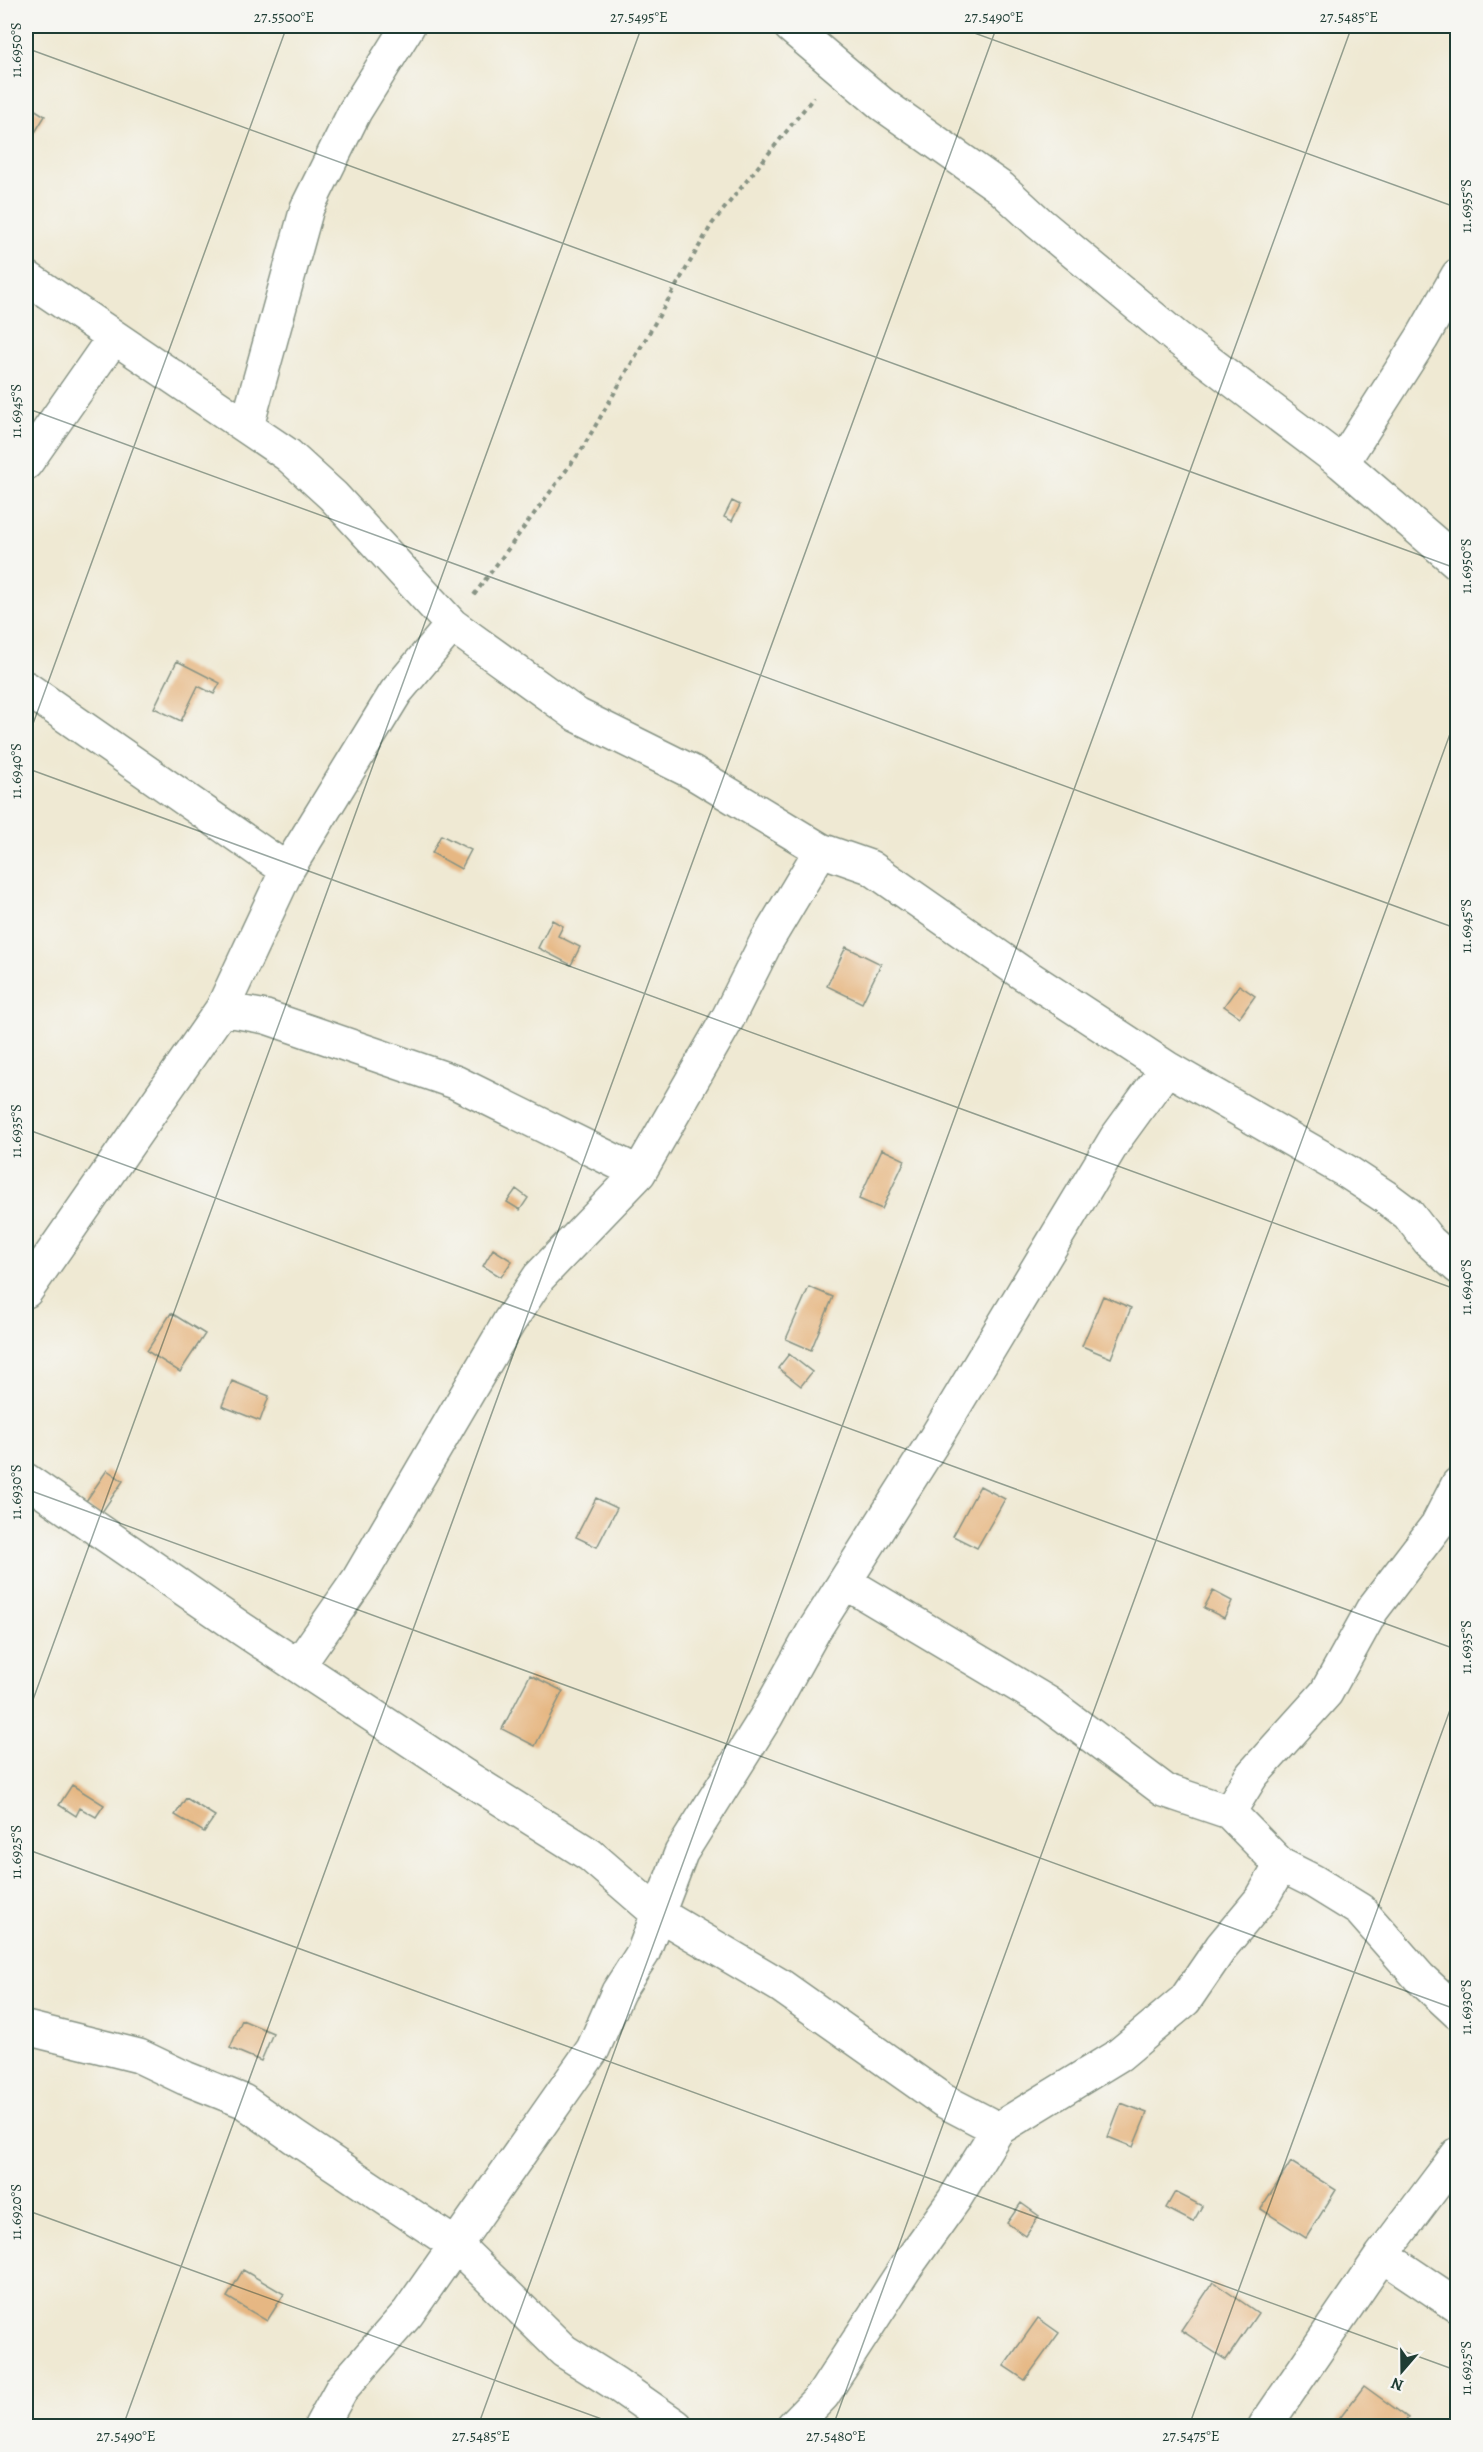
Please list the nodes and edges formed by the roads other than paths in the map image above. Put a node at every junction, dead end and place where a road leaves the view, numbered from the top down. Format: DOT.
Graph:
graph roads {
  1 [pos="408,26"];
  2 [pos="790,26"];
  3 [pos="1458,275"];
  4 [pos="26,277"];
  5 [pos="114,337"];
  6 [pos="247,426"];
  7 [pos="26,463"];
  8 [pos="1342,463"];
  9 [pos="1458,563"];
  10 [pos="452,625"];
  11 [pos="26,688"];
  12 [pos="820,850"];
  13 [pos="287,870"];
  14 [pos="222,1009"];
  15 [pos="1167,1068"];
  16 [pos="639,1173"];
  17 [pos="1458,1267"];
  18 [pos="26,1291"];
  19 [pos="26,1480"];
  20 [pos="1458,1484"];
  21 [pos="1447,1532"];
  22 [pos="845,1582"];
  23 [pos="298,1666"];
  24 [pos="1229,1812"];
  25 [pos="1281,1865"];
  26 [pos="657,1913"];
  27 [pos="1458,2013"];
  28 [pos="26,2028"];
  29 [pos="998,2129"];
  30 [pos="1458,2154"];
  31 [pos="457,2246"];
  32 [pos="1382,2255"];
  33 [pos="1458,2306"];
  34 [pos="321,2427"];
  35 [pos="676,2427"];
  36 [pos="793,2427"];
  37 [pos="1265,2427"];
  1 -- 6 [label="street"];
  2 -- 8 [label="street"];
  3 -- 8 [label="street"];
  4 -- 5 [label="street"];
  5 -- 6 [label="street"];
  5 -- 7 [label="street"];
  6 -- 10 [label="street"];
  8 -- 9 [label="street"];
  10 -- 12 [label="street"];
  10 -- 13 [label="street"];
  11 -- 13 [label="street"];
  12 -- 15 [label="street"];
  12 -- 16 [label="street"];
  13 -- 14 [label="street"];
  14 -- 16 [label="street"];
  14 -- 18 [label="street"];
  15 -- 17 [label="street"];
  15 -- 22 [label="street"];
  16 -- 23 [label="street"];
  19 -- 23 [label="street"];
  20 -- 21 [label="street"];
  21 -- 24 [label="street"];
  22 -- 24 [label="street"];
  22 -- 26 [label="street"];
  23 -- 26 [label="street"];
  24 -- 25 [label="street"];
  25 -- 27 [label="street"];
  25 -- 29 [label="street"];
  26 -- 29 [label="street"];
  26 -- 31 [label="street"];
  28 -- 31 [label="street"];
  29 -- 36 [label="street"];
  30 -- 32 [label="street"];
  31 -- 34 [label="street"];
  31 -- 35 [label="street"];
  32 -- 33 [label="street"];
  32 -- 37 [label="street"];
}
